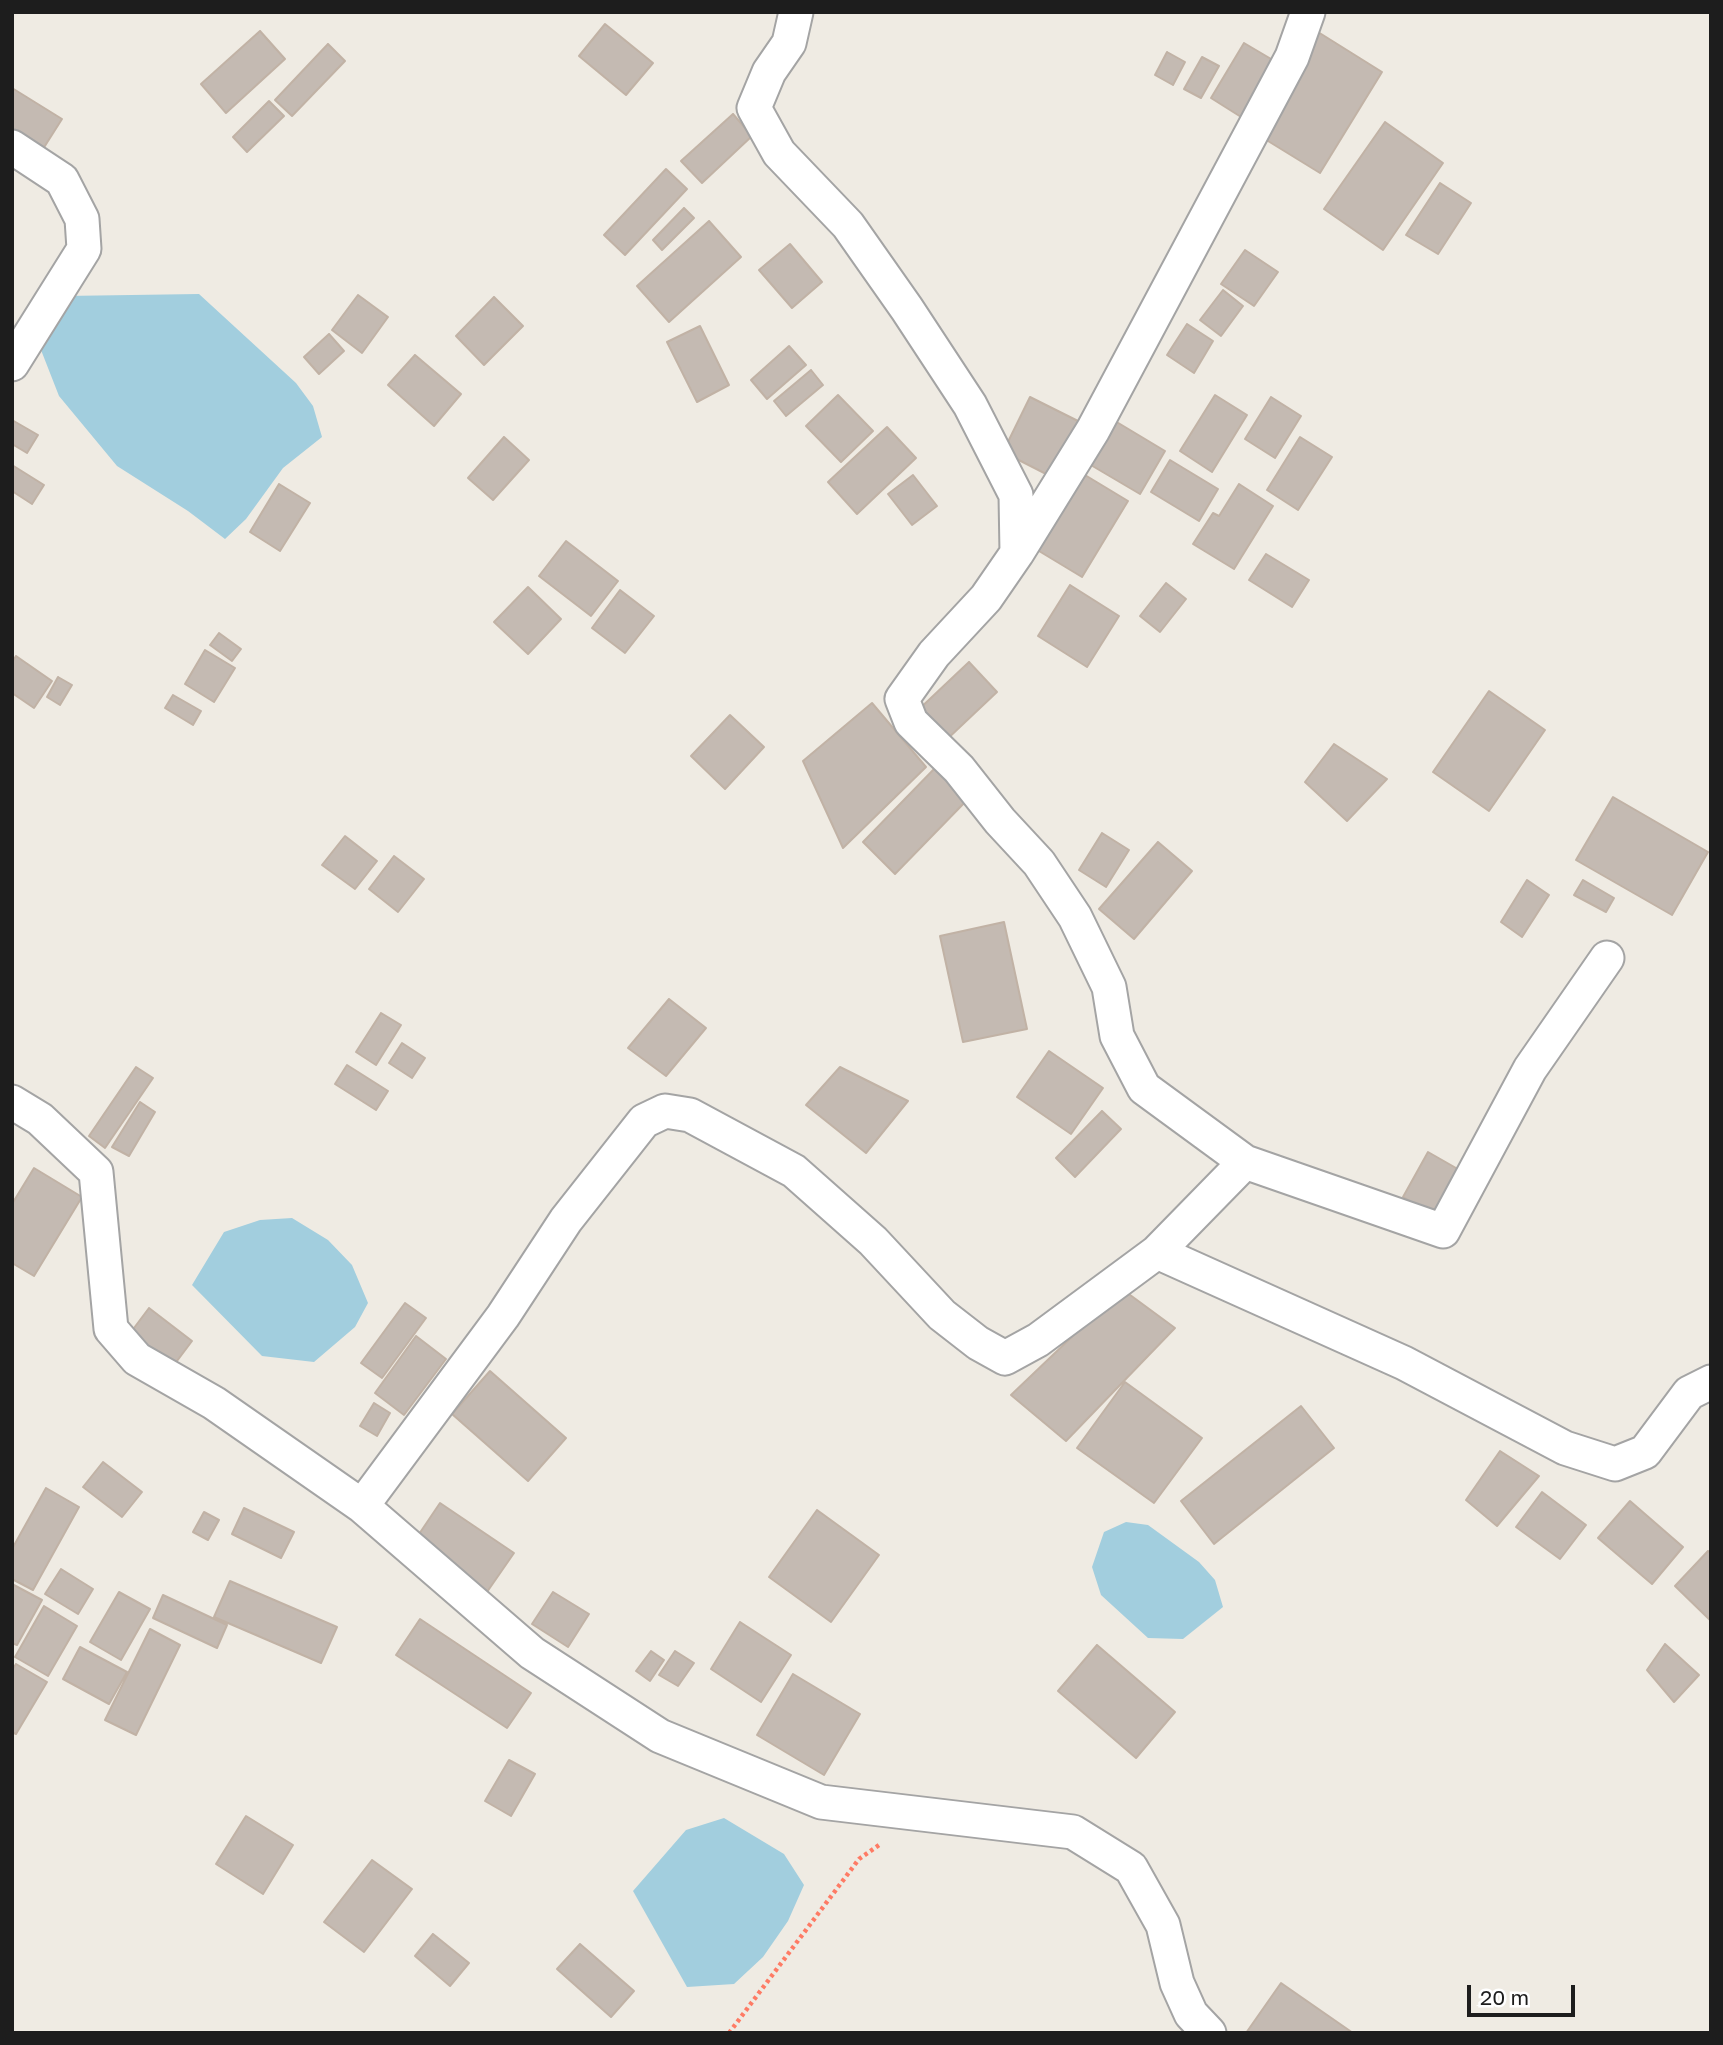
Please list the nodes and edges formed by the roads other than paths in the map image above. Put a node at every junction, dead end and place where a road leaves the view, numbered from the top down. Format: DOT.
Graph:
graph roads {
  1 [pos="796,12"];
  2 [pos="1308,12"];
  3 [pos="12,147"];
  4 [pos="12,364"];
  5 [pos="1017,553"];
  6 [pos="1608,958"];
  7 [pos="12,1102"];
  8 [pos="1245,1162"];
  9 [pos="1157,1252"];
  10 [pos="1711,1382"];
  11 [pos="362,1506"];
  12 [pos="1209,2033"];
  1 -- 5 [label="street"];
  2 -- 5 [label="street"];
  3 -- 4 [label="street"];
  5 -- 8 [label="street"];
  6 -- 8 [label="street"];
  7 -- 11 [label="street"];
  8 -- 9 [label="street"];
  9 -- 10 [label="street"];
  9 -- 11 [label="street"];
  11 -- 12 [label="street"];
}
